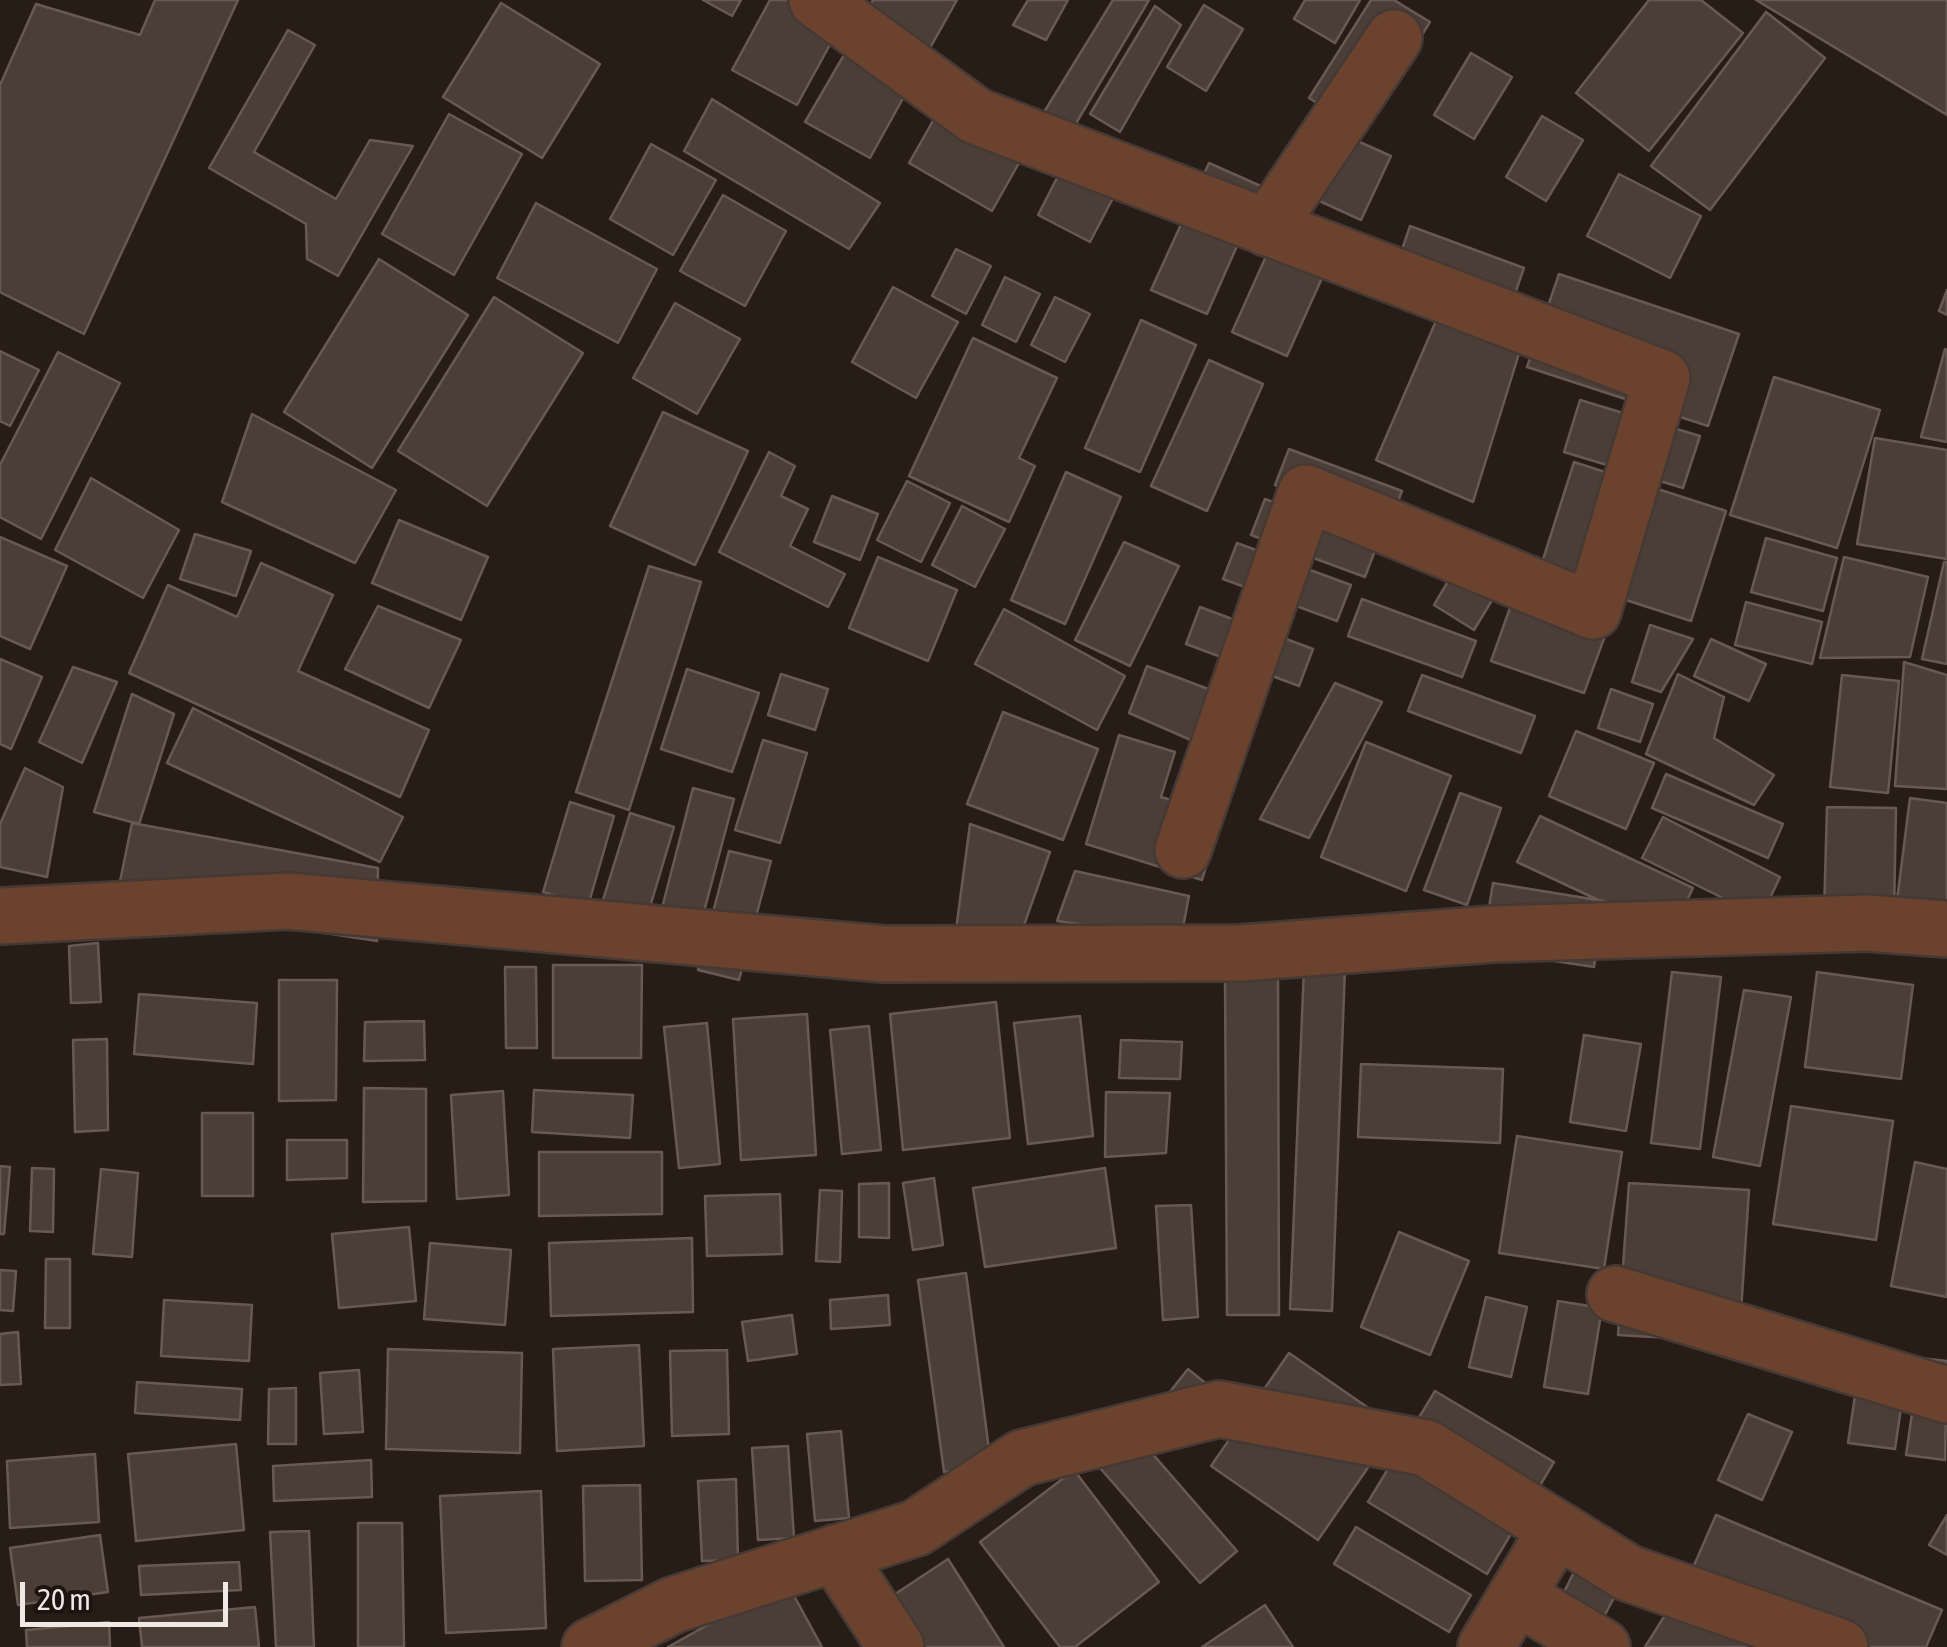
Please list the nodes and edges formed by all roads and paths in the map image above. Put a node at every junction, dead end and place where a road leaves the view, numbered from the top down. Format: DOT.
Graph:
graph roads {
  1 [pos="816,0"];
  2 [pos="1394,38"];
  3 [pos="1267,228"];
  4 [pos="1183,850"];
  5 [pos="0,916"];
  6 [pos="1947,929"];
  7 [pos="1615,1294"];
  8 [pos="1947,1395"];
  9 [pos="1556,1530"];
  10 [pos="835,1553"];
  11 [pos="1516,1596"];
  12 [pos="590,1647"];
  13 [pos="896,1647"];
  14 [pos="1486,1647"];
  15 [pos="1602,1647"];
  16 [pos="1840,1647"];
  1 -- 3 [label="street"];
  2 -- 3 [label="street"];
  3 -- 4 [label="street"];
  5 -- 6 [label="street"];
  7 -- 8 [label="street"];
  9 -- 10 [label="street"];
  9 -- 11 [label="street"];
  9 -- 16 [label="street"];
  10 -- 12 [label="street"];
  10 -- 13 [label="street"];
  11 -- 14 [label="street"];
  11 -- 15 [label="street"];
}
